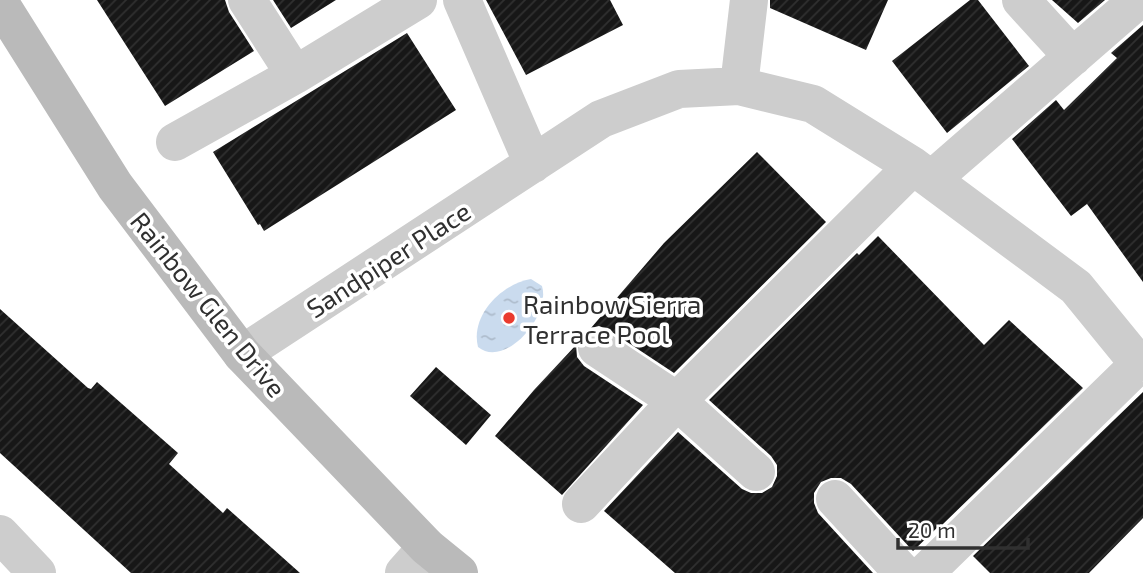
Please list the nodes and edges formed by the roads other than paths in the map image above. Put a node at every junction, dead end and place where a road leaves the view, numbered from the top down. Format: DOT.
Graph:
graph roads {
  1 [pos="247,0"];
  2 [pos="418,0"];
  3 [pos="462,0"];
  4 [pos="749,0"];
  5 [pos="1021,0"];
  6 [pos="1138,0"];
  7 [pos="0,3"];
  8 [pos="1073,57"];
  9 [pos="295,75"];
  10 [pos="739,86"];
  11 [pos="175,142"];
  12 [pos="533,164"];
  13 [pos="923,173"];
  14 [pos="597,348"];
  15 [pos="243,354"];
  16 [pos="1140,362"];
  17 [pos="677,401"];
  18 [pos="756,472"];
  19 [pos="835,499"];
  20 [pos="581,504"];
  21 [pos="0,534"];
  22 [pos="416,560"];
  23 [pos="940,568"];
  24 [pos="37,573"];
  25 [pos="459,573"];
  26 [pos="903,573"];
  1 -- 9 [label="street"];
  2 -- 9 [label="street"];
  3 -- 12 [label="street"];
  4 -- 10 [label="street"];
  5 -- 8 [label="street"];
  6 -- 8 [label="street"];
  7 -- 15 [label="street, Rainbow Glen Drive"];
  8 -- 13 [label="street"];
  9 -- 11 [label="street"];
  10 -- 12 [label="street, Sandpiper Place"];
  10 -- 13 [label="street, Sandpiper Place"];
  12 -- 15 [label="street, Sandpiper Place"];
  13 -- 16 [label="street, Sandpiper Place"];
  13 -- 17 [label="street"];
  14 -- 17 [label="street"];
  15 -- 22 [label="street, Rainbow Glen Drive"];
  16 -- 23 [label="street, Sandpiper Place"];
  17 -- 18 [label="street"];
  17 -- 20 [label="street"];
  19 -- 26 [label="street"];
  21 -- 24 [label="street"];
  22 -- 25 [label="street, Rainbow Glen Drive"];
}
